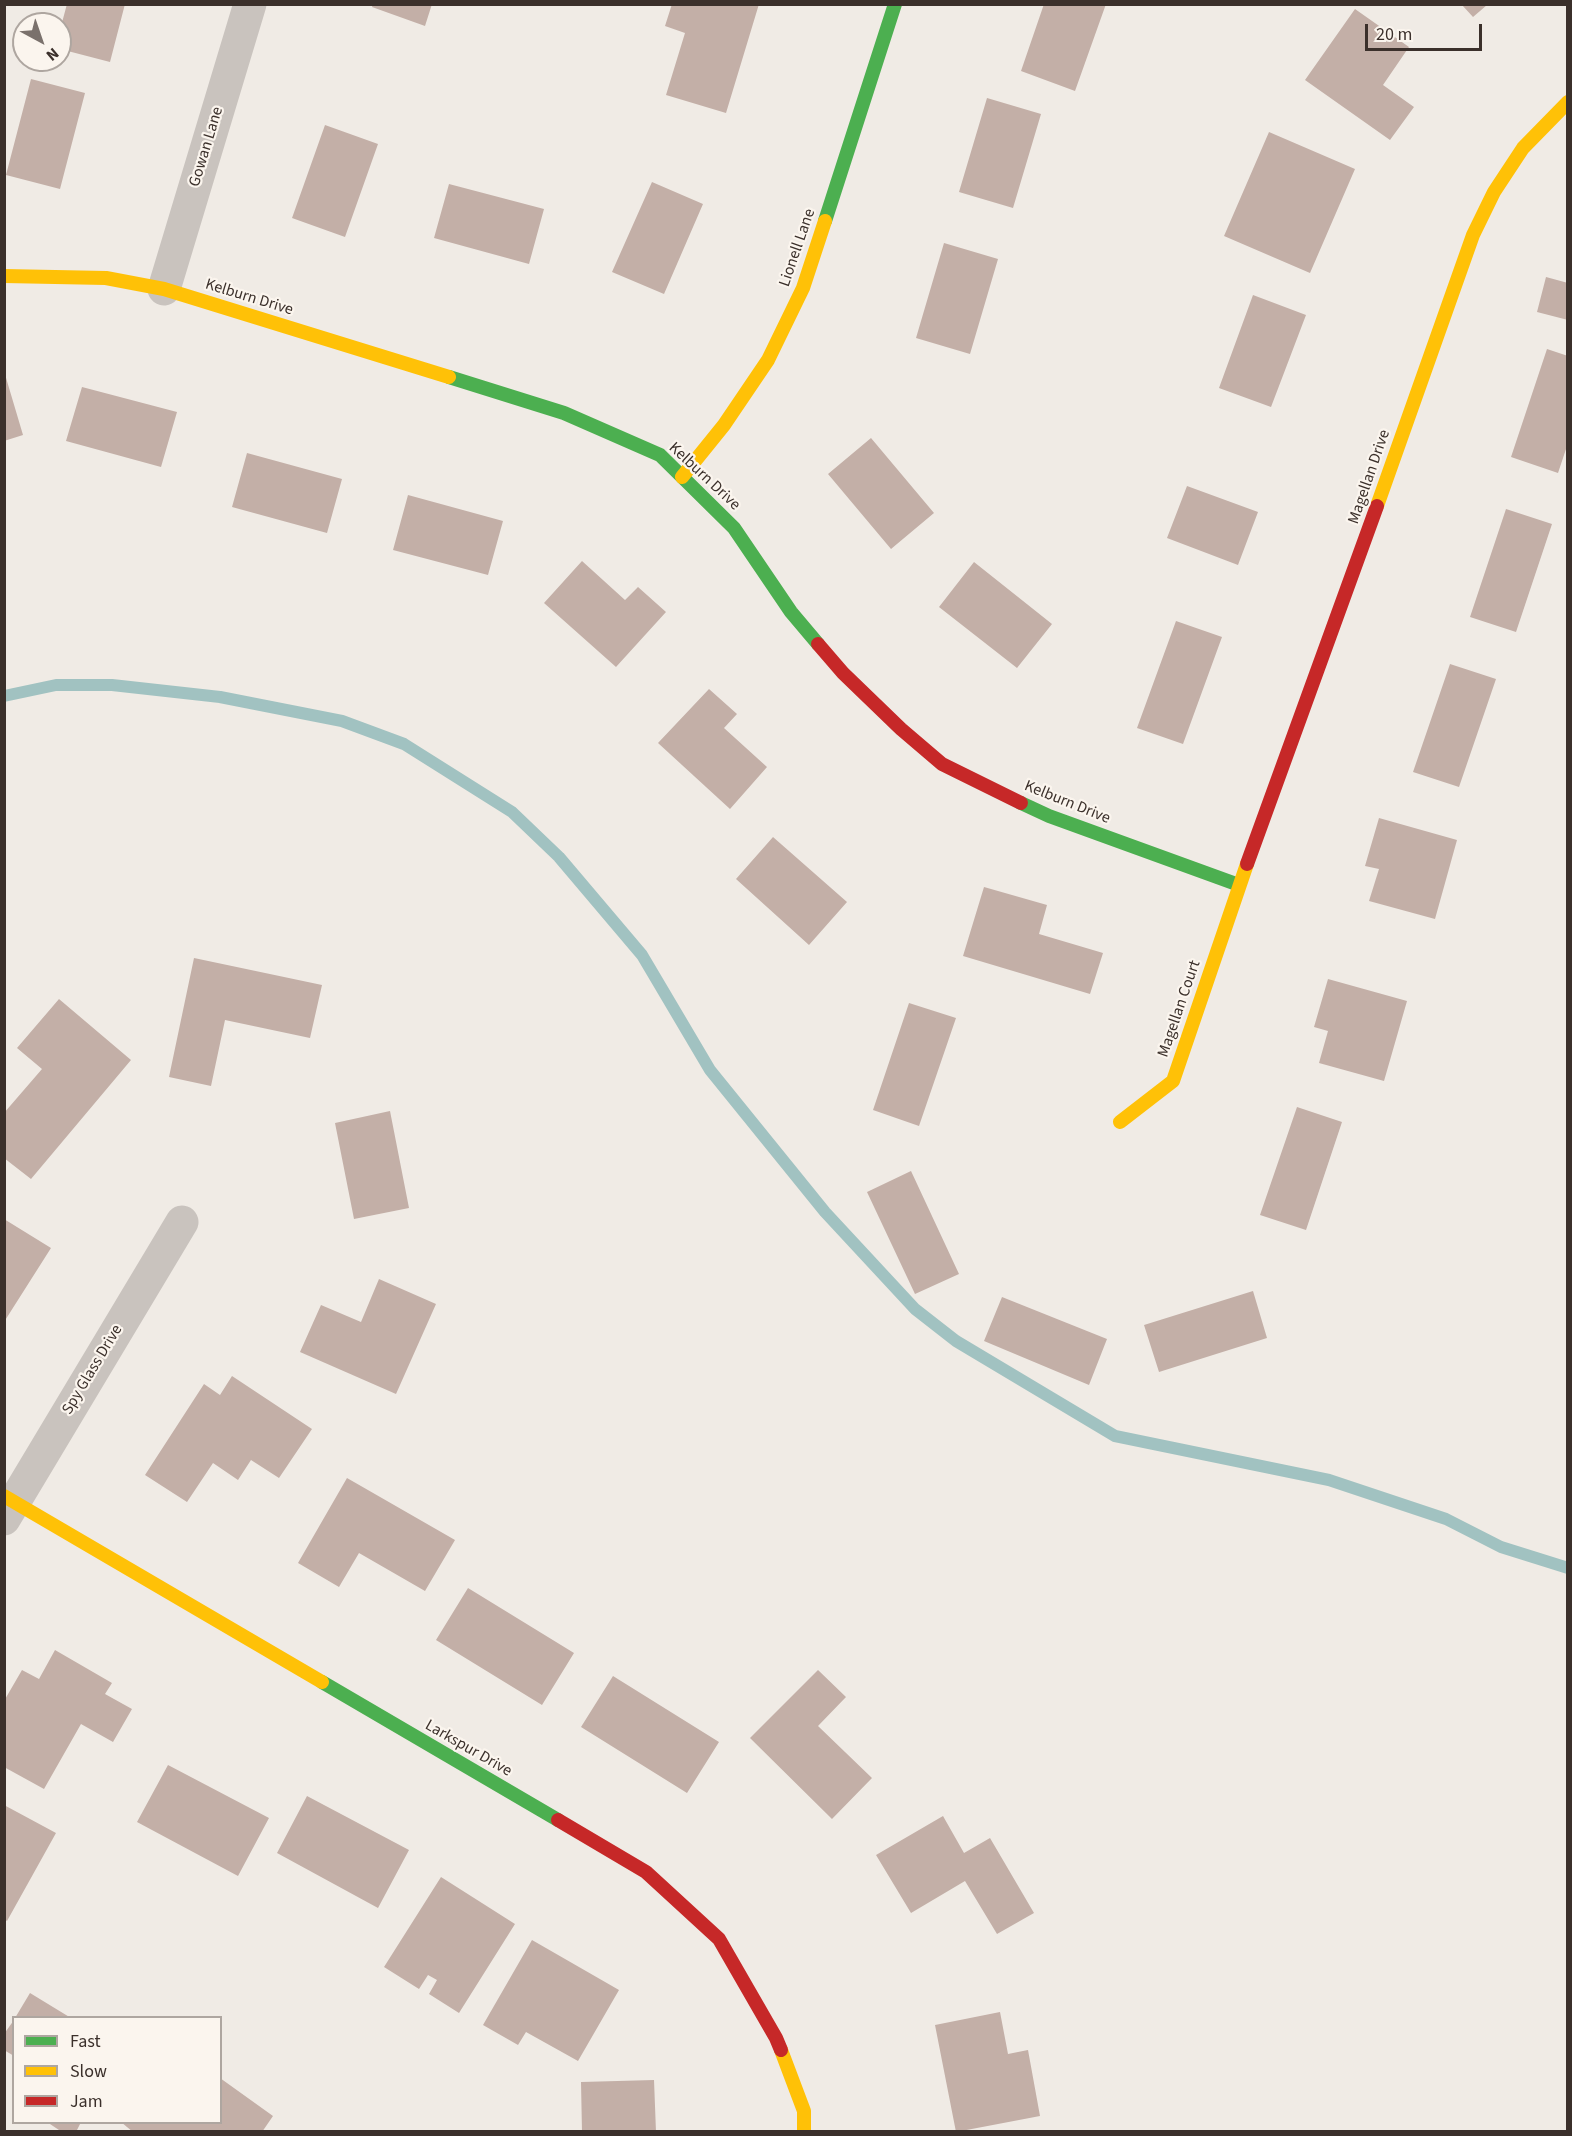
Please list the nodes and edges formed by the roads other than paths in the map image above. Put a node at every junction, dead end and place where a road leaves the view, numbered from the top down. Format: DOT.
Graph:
graph roads {
  1 [pos="250,4"];
  2 [pos="895,4"];
  3 [pos="1568,102"];
  4 [pos="4,276"];
  5 [pos="164,289"];
  6 [pos="682,477"];
  7 [pos="1239,885"];
  8 [pos="1120,1122"];
  9 [pos="182,1222"];
  10 [pos="8,1505"];
  11 [pos="804,2132"];
  1 -- 5 [label="street, Gowan Lane"];
  2 -- 6 [label="street, Lionell Lane"];
  3 -- 7 [label="street, Magellan Drive"];
  4 -- 5 [label="street, Kelburn Drive"];
  5 -- 6 [label="street, Kelburn Drive"];
  6 -- 7 [label="street, Kelburn Drive"];
  7 -- 8 [label="street, Magellan Court"];
  9 -- 10 [label="street, Spy Glass Drive"];
  10 -- 11 [label="street, Larkspur Drive"];
}
